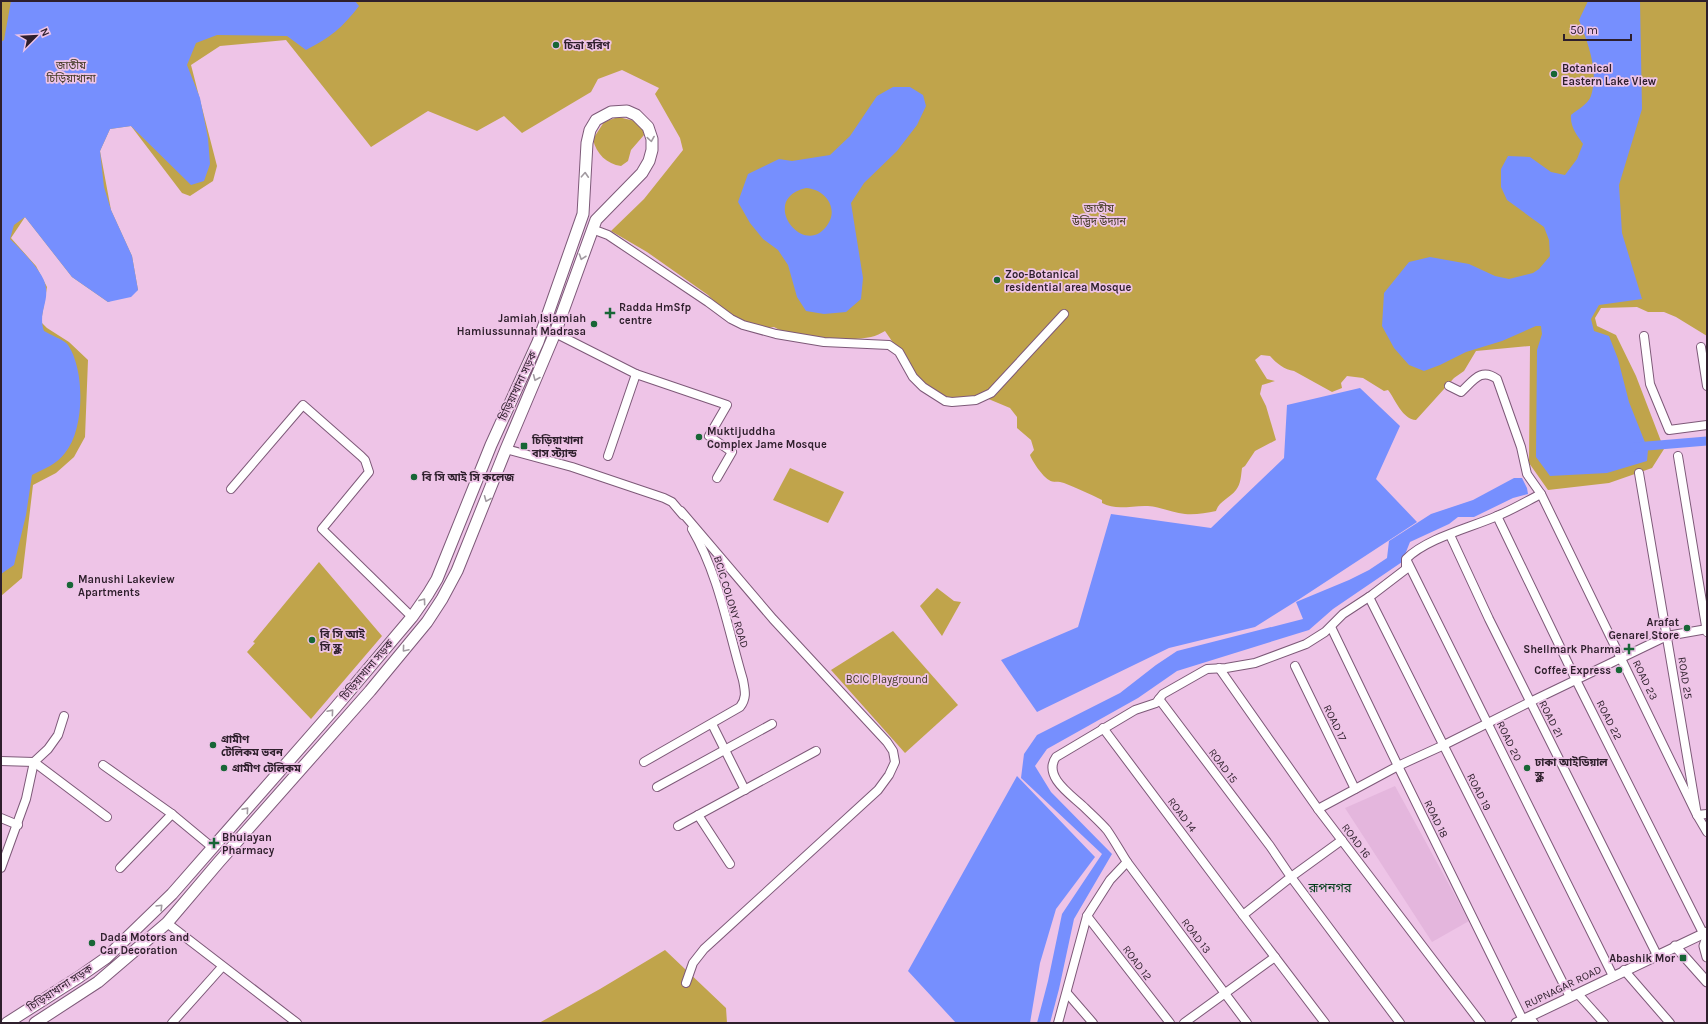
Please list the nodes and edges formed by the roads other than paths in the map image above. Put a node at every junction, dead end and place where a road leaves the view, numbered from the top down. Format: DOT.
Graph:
graph roads {
  1 [pos="583,214"];
  2 [pos="594,224"];
  3 [pos="1064,314"];
  4 [pos="555,333"];
  5 [pos="1644,336"];
  6 [pos="1701,347"];
  7 [pos="636,374"];
  8 [pos="1449,386"];
  9 [pos="1707,386"];
  10 [pos="1707,425"];
  11 [pos="491,445"];
  12 [pos="506,449"];
  13 [pos="608,456"];
  14 [pos="1678,456"];
  15 [pos="1639,473"];
  16 [pos="718,478"];
  17 [pos="231,489"];
  18 [pos="1541,494"];
  19 [pos="681,511"];
  20 [pos="1497,516"];
  21 [pos="1450,535"];
  22 [pos="1406,559"];
  23 [pos="1369,597"];
  24 [pos="412,617"];
  25 [pos="423,627"];
  26 [pos="1331,627"];
  27 [pos="1707,629"];
  28 [pos="1707,632"];
  29 [pos="1667,636"];
  30 [pos="1622,658"];
  31 [pos="1294,666"];
  32 [pos="1219,668"];
  33 [pos="1576,680"];
  34 [pos="1158,699"];
  35 [pos="1530,702"];
  36 [pos="64,716"];
  37 [pos="1488,723"];
  38 [pos="712,724"];
  39 [pos="772,724"];
  40 [pos="1103,728"];
  41 [pos="1444,745"];
  42 [pos="725,749"];
  43 [pos="816,751"];
  44 [pos="1,760"];
  45 [pos="34,762"];
  46 [pos="644,762"];
  47 [pos="103,765"];
  48 [pos="1398,766"];
  49 [pos="657,787"];
  50 [pos="745,790"];
  51 [pos="1355,790"];
  52 [pos="1318,809"];
  53 [pos="172,814"];
  54 [pos="1707,814"];
  55 [pos="698,815"];
  56 [pos="1697,815"];
  57 [pos="107,817"];
  58 [pos="1,818"];
  59 [pos="18,825"];
  60 [pos="678,826"];
  61 [pos="1707,832"];
  62 [pos="1342,840"];
  63 [pos="213,848"];
  64 [pos="1126,862"];
  65 [pos="730,864"];
  66 [pos="2,865"];
  67 [pos="120,868"];
  68 [pos="1292,877"];
  69 [pos="1243,915"];
  70 [pos="1087,916"];
  71 [pos="149,918"];
  72 [pos="163,927"];
  73 [pos="1706,934"];
  74 [pos="1675,946"];
  75 [pos="1657,955"];
  76 [pos="1275,957"];
  77 [pos="1707,957"];
  78 [pos="222,967"];
  79 [pos="1624,970"];
  80 [pos="1613,976"];
  81 [pos="1707,982"];
  82 [pos="686,983"];
  83 [pos="1067,993"];
  84 [pos="1225,994"];
  85 [pos="1574,995"];
  86 [pos="6,1021"];
  87 [pos="1526,1021"];
  88 [pos="35,1023"];
  89 [pos="172,1023"];
  90 [pos="297,1023"];
  91 [pos="1058,1023"];
  92 [pos="1093,1023"];
  93 [pos="1170,1023"];
  94 [pos="1184,1023"];
  95 [pos="1247,1023"];
  96 [pos="1325,1023"];
  97 [pos="1400,1023"];
  98 [pos="1481,1023"];
  99 [pos="1604,1023"];
  100 [pos="1670,1023"];
  1 -- 2 [label="main road"];
  1 -- 2 [label="main road, চিড়িয়াখানা সড়ক, one-way"];
  1 -- 11 [label="main road, চিড়িয়াখানা সড়ক"];
  2 -- 3 [label="street"];
  2 -- 4 [label="main road, চিড়িয়াখানা সড়ক, one-way"];
  4 -- 7 [label="street"];
  4 -- 12 [label="main road, চিড়িয়াখানা সড়ক, one-way"];
  5 -- 10 [label="street"];
  6 -- 9 [label="street"];
  7 -- 13 [label="street"];
  7 -- 16 [label="street"];
  8 -- 18 [label="street, ROAD 23"];
  11 -- 12 [label="main road"];
  24 -- 11 [label="main road, চিড়িয়াখানা সড়ক, one-way"];
  12 -- 19 [label="street, BCIC COLONY ROAD"];
  12 -- 25 [label="main road, চিড়িয়াখানা সড়ক, one-way"];
  14 -- 27 [label="street"];
  15 -- 29 [label="street, ROAD 25"];
  17 -- 24 [label="street"];
  18 -- 20 [label="street"];
  18 -- 30 [label="street, ROAD 23"];
  19 -- 38 [label="street, BCIC COLONY ROAD"];
  19 -- 82 [label="street"];
  20 -- 21 [label="street"];
  20 -- 33 [label="street, ROAD 22"];
  21 -- 22 [label="street"];
  21 -- 35 [label="street, ROAD 21"];
  22 -- 23 [label="street, ROAD 13"];
  22 -- 37 [label="street, ROAD 20"];
  23 -- 26 [label="street, ROAD 13"];
  23 -- 41 [label="street, ROAD 19"];
  24 -- 25 [label="main road"];
  63 -- 24 [label="main road, চিড়িয়াখানা সড়ক, one-way"];
  25 -- 72 [label="main road, চিড়িয়াখানা সড়ক, one-way"];
  26 -- 32 [label="street, ROAD 13"];
  26 -- 48 [label="street, ROAD 18"];
  27 -- 28 [label="street"];
  27 -- 29 [label="street"];
  29 -- 30 [label="street"];
  29 -- 56 [label="street, ROAD 25"];
  30 -- 33 [label="street"];
  30 -- 56 [label="street, ROAD 23"];
  31 -- 51 [label="street, ROAD 17"];
  32 -- 34 [label="street, ROAD 13"];
  32 -- 52 [label="street, ROAD 16"];
  33 -- 35 [label="street"];
  33 -- 73 [label="street, ROAD 22"];
  34 -- 40 [label="street, ROAD 13"];
  34 -- 68 [label="street, ROAD 15"];
  35 -- 37 [label="street"];
  35 -- 75 [label="street, ROAD 21"];
  36 -- 45 [label="street"];
  37 -- 41 [label="street"];
  37 -- 80 [label="street, ROAD 20"];
  38 -- 42 [label="street"];
  38 -- 46 [label="street, BCIC COLONY ROAD"];
  39 -- 42 [label="street"];
  40 -- 64 [label="street, ROAD 13"];
  40 -- 69 [label="street, ROAD 14"];
  41 -- 48 [label="street"];
  41 -- 85 [label="street, ROAD 19"];
  42 -- 49 [label="street"];
  42 -- 50 [label="street"];
  43 -- 50 [label="street"];
  44 -- 45 [label="street"];
  45 -- 57 [label="street"];
  45 -- 59 [label="street"];
  47 -- 53 [label="street"];
  48 -- 51 [label="street"];
  48 -- 87 [label="street, ROAD 18"];
  50 -- 55 [label="street"];
  51 -- 52 [label="street"];
  52 -- 62 [label="street, ROAD 16"];
  53 -- 63 [label="street"];
  53 -- 67 [label="street"];
  54 -- 56 [label="street"];
  55 -- 60 [label="street"];
  55 -- 65 [label="street"];
  56 -- 61 [label="street, ROAD 23"];
  58 -- 59 [label="street"];
  59 -- 66 [label="street"];
  62 -- 68 [label="street"];
  62 -- 98 [label="street, ROAD 16"];
  71 -- 63 [label="main road, চিড়িয়াখানা সড়ক, one-way"];
  64 -- 70 [label="street"];
  64 -- 84 [label="street, ROAD 13"];
  68 -- 69 [label="street"];
  68 -- 97 [label="street"];
  69 -- 76 [label="street, ROAD 14"];
  70 -- 83 [label="street"];
  70 -- 93 [label="street, ROAD 12"];
  71 -- 72 [label="main road"];
  71 -- 86 [label="main road, চিড়িয়াখানা সড়ক"];
  72 -- 78 [label="street"];
  72 -- 88 [label="main road, চিড়িয়াখানা সড়ক"];
  73 -- 74 [label="street, RUPNAGAR ROAD"];
  73 -- 77 [label="street"];
  74 -- 75 [label="street, RUPNAGAR ROAD"];
  74 -- 81 [label="street"];
  75 -- 79 [label="street, RUPNAGAR ROAD"];
  76 -- 84 [label="street"];
  76 -- 96 [label="street"];
  78 -- 89 [label="street"];
  78 -- 90 [label="street"];
  79 -- 80 [label="street, RUPNAGAR ROAD"];
  79 -- 100 [label="street"];
  80 -- 85 [label="street, RUPNAGAR ROAD"];
  83 -- 91 [label="street"];
  83 -- 92 [label="street"];
  84 -- 94 [label="street"];
  84 -- 95 [label="street, ROAD 13"];
  85 -- 87 [label="street, RUPNAGAR ROAD"];
  85 -- 99 [label="street, ROAD 19"];
}
